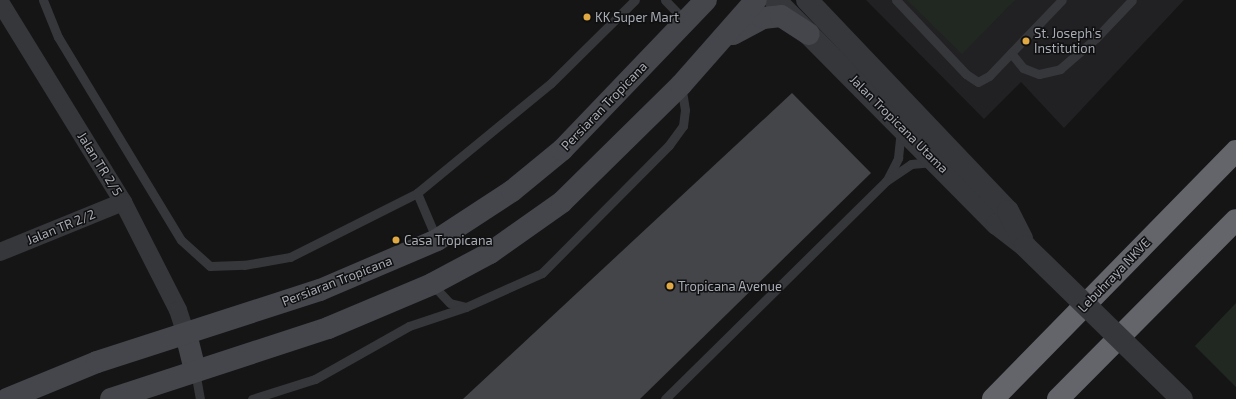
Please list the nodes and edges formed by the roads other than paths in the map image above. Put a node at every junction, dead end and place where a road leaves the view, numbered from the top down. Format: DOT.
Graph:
graph roads {
  1 [pos="44,0"];
  2 [pos="634,0"];
  3 [pos="665,0"];
  4 [pos="706,0"];
  5 [pos="756,0"];
  6 [pos="775,0"];
  7 [pos="807,0"];
  8 [pos="896,0"];
  9 [pos="1062,0"];
  10 [pos="1132,0"];
  11 [pos="0,2"];
  12 [pos="685,21"];
  13 [pos="809,34"];
  14 [pos="725,38"];
  15 [pos="1011,53"];
  16 [pos="681,85"];
  17 [pos="901,127"];
  18 [pos="1236,151"];
  19 [pos="955,153"];
  20 [pos="935,162"];
  21 [pos="886,181"];
  22 [pos="417,193"];
  23 [pos="123,202"];
  24 [pos="1236,220"];
  25 [pos="437,240"];
  26 [pos="1025,246"];
  27 [pos="0,252"];
  28 [pos="432,284"];
  29 [pos="466,307"];
  30 [pos="186,334"];
  31 [pos="195,370"];
  32 [pos="7,399"];
  33 [pos="111,399"];
  34 [pos="200,399"];
  35 [pos="252,399"];
  36 [pos="665,399"];
  37 [pos="993,399"];
  38 [pos="1058,399"];
  39 [pos="1182,399"];
  1 -- 22 [label="lane"];
  2 -- 22 [label="lane"];
  3 -- 12 [label="lane"];
  4 -- 12 [label="main road, Persiaran Tropicana"];
  5 -- 14 [label="main road"];
  6 -- 13 [label="street, Jalan Tropicana Utama"];
  7 -- 19 [label="street, Jalan Tropicana Utama"];
  8 -- 15 [label="lane"];
  9 -- 15 [label="lane"];
  10 -- 15 [label="lane"];
  11 -- 23 [label="street, Jalan TR 2/5"];
  12 -- 25 [label="main road, Persiaran Tropicana"];
  13 -- 14 [label="main road"];
  13 -- 17 [label="street, Jalan Tropicana Utama"];
  14 -- 16 [label="main road"];
  16 -- 28 [label="main road"];
  16 -- 29 [label="lane"];
  17 -- 20 [label="street, Jalan Tropicana Utama"];
  17 -- 21 [label="lane"];
  18 -- 37 [label="highway, Lebuhraya NKVE"];
  19 -- 20 [label="lane"];
  19 -- 26 [label="street, Jalan Tropicana Utama"];
  20 -- 21 [label="lane"];
  20 -- 26 [label="street, Jalan Tropicana Utama"];
  21 -- 36 [label="lane"];
  22 -- 25 [label="lane"];
  23 -- 27 [label="street, Jalan TR 2/2"];
  23 -- 30 [label="street, Jalan TR 2/5"];
  24 -- 38 [label="highway"];
  25 -- 30 [label="main road, Persiaran Tropicana"];
  26 -- 39 [label="street, Jalan Tropicana Utama, bridge"];
  28 -- 29 [label="lane"];
  28 -- 31 [label="main road"];
  29 -- 35 [label="lane"];
  30 -- 31 [label="main road"];
  30 -- 32 [label="main road, Persiaran Tropicana"];
  31 -- 33 [label="main road"];
  31 -- 34 [label="lane"];
}
